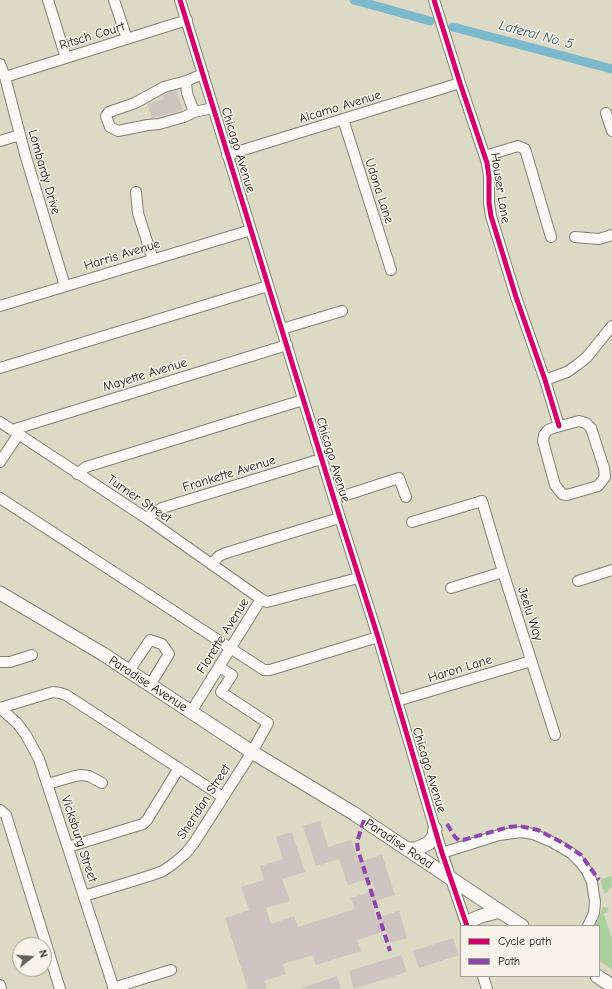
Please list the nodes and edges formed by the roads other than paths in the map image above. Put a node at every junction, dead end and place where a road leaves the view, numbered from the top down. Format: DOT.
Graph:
graph roads {
  1 [pos="48,0"];
  2 [pos="114,0"];
  3 [pos="180,0"];
  4 [pos="434,0"];
  5 [pos="187,20"];
  6 [pos="127,39"];
  7 [pos="66,58"];
  8 [pos="0,64"];
  9 [pos="203,74"];
  10 [pos="5,77"];
  11 [pos="186,81"];
  12 [pos="460,83"];
  13 [pos="213,108"];
  14 [pos="194,112"];
  15 [pos="606,113"];
  16 [pos="343,119"];
  17 [pos="612,131"];
  18 [pos="20,135"];
  19 [pos="0,141"];
  20 [pos="228,155"];
  21 [pos="485,156"];
  22 [pos="136,192"];
  23 [pos="251,230"];
  24 [pos="612,235"];
  25 [pos="551,237"];
  26 [pos="575,237"];
  27 [pos="152,260"];
  28 [pos="391,270"];
  29 [pos="64,286"];
  30 [pos="268,286"];
  31 [pos="0,306"];
  32 [pos="342,311"];
  33 [pos="612,326"];
  34 [pos="282,329"];
  35 [pos="287,345"];
  36 [pos="0,368"];
  37 [pos="545,380"];
  38 [pos="303,400"];
  39 [pos="0,422"];
  40 [pos="559,426"];
  41 [pos="15,432"];
  42 [pos="321,459"];
  43 [pos="0,462"];
  44 [pos="77,474"];
  45 [pos="406,497"];
  46 [pos="0,498"];
  47 [pos="334,499"];
  48 [pos="146,518"];
  49 [pos="340,518"];
  50 [pos="412,522"];
  51 [pos="212,564"];
  52 [pos="612,570"];
  53 [pos="503,572"];
  54 [pos="358,578"];
  55 [pos="578,581"];
  56 [pos="451,588"];
  57 [pos="0,593"];
  58 [pos="261,600"];
  59 [pos="378,638"];
  60 [pos="230,649"];
  61 [pos="32,656"];
  62 [pos="531,661"];
  63 [pos="0,662"];
  64 [pos="219,667"];
  65 [pos="129,671"];
  66 [pos="150,685"];
  67 [pos="397,701"];
  68 [pos="0,708"];
  69 [pos="191,712"];
  70 [pos="555,735"];
  71 [pos="252,752"];
  72 [pos="179,768"];
  73 [pos="295,777"];
  74 [pos="102,783"];
  75 [pos="48,784"];
  76 [pos="223,797"];
  77 [pos="0,810"];
  78 [pos="435,829"];
  79 [pos="68,847"];
  80 [pos="407,849"];
  81 [pos="442,853"];
  82 [pos="450,877"];
  83 [pos="84,896"];
  84 [pos="500,911"];
  85 [pos="467,925"];
  86 [pos="468,925"];
  87 [pos="521,925"];
  88 [pos="588,925"];
  89 [pos="170,970"];
  90 [pos="483,977"];
  91 [pos="598,977"];
  92 [pos="0,985"];
  93 [pos="612,986"];
  94 [pos="113,988"];
  95 [pos="1,989"];
  96 [pos="60,989"];
  97 [pos="487,989"];
  1 -- 7 [label="street"];
  2 -- 6 [label="street"];
  3 -- 5 [label="street, Chicago Avenue"];
  4 -- 12 [label="street, Houser Lane"];
  5 -- 6 [label="street, Ritsch Court"];
  5 -- 9 [label="street, Chicago Avenue"];
  6 -- 7 [label="street, Ritsch Court"];
  7 -- 10 [label="street, Ritsch Court"];
  8 -- 10 [label="street, Lombardy Drive"];
  9 -- 11 [label="street"];
  9 -- 13 [label="street, Chicago Avenue"];
  10 -- 18 [label="street, Lombardy Drive"];
  11 -- 14 [label="street"];
  11 -- 14 [label="street"];
  12 -- 16 [label="street, Alcamo Avenue"];
  12 -- 21 [label="street, Houser Lane"];
  13 -- 14 [label="street"];
  13 -- 20 [label="street, Chicago Avenue"];
  15 -- 17 [label="street"];
  16 -- 20 [label="street, Alcamo Avenue"];
  16 -- 28 [label="street, Udona Lane"];
  18 -- 19 [label="street"];
  18 -- 29 [label="street, Lombardy Drive"];
  20 -- 23 [label="street, Chicago Avenue"];
  21 -- 25 [label="street"];
  21 -- 37 [label="street, Houser Lane"];
  22 -- 27 [label="street"];
  23 -- 27 [label="street, Harris Avenue"];
  23 -- 30 [label="street, Chicago Avenue"];
  24 -- 26 [label="street"];
  27 -- 29 [label="street, Harris Avenue"];
  29 -- 31 [label="street, Harris Avenue"];
  30 -- 34 [label="street, Chicago Avenue"];
  30 -- 36 [label="street"];
  32 -- 34 [label="street"];
  33 -- 37 [label="street"];
  34 -- 35 [label="street, Chicago Avenue"];
  35 -- 38 [label="street, Chicago Avenue"];
  35 -- 41 [label="street, Mayette Avenue"];
  37 -- 40 [label="street, Houser Lane"];
  38 -- 42 [label="street, Chicago Avenue"];
  38 -- 44 [label="street"];
  39 -- 41 [label="street, Turner Street"];
  40 -- 40 [label="street"];
  41 -- 43 [label="street"];
  41 -- 44 [label="street, Turner Street"];
  42 -- 47 [label="street, Chicago Avenue"];
  42 -- 48 [label="street, Frankette Avenue"];
  44 -- 48 [label="street, Turner Street"];
  45 -- 47 [label="street"];
  46 -- 60 [label="street"];
  47 -- 49 [label="street, Chicago Avenue"];
  48 -- 51 [label="street, Turner Street"];
  49 -- 51 [label="street"];
  49 -- 54 [label="street, Chicago Avenue"];
  50 -- 53 [label="street, Jeelu Way"];
  51 -- 58 [label="street, Turner Street"];
  52 -- 55 [label="street"];
  53 -- 56 [label="street"];
  53 -- 62 [label="street, Jeelu Way"];
  54 -- 58 [label="street, Florette Avenue"];
  54 -- 59 [label="street, Chicago Avenue"];
  57 -- 65 [label="main road, Paradise Avenue"];
  58 -- 60 [label="street, Florette Avenue"];
  59 -- 60 [label="street"];
  59 -- 67 [label="street, Chicago Avenue"];
  60 -- 64 [label="street, Florette Avenue"];
  61 -- 63 [label="street"];
  62 -- 67 [label="street, Haron Lane"];
  62 -- 70 [label="street, Jeelu Way"];
  64 -- 69 [label="street, Florette Avenue"];
  64 -- 71 [label="street, Sheridan Street"];
  65 -- 66 [label="main road, Paradise Avenue"];
  65 -- 66 [label="street"];
  66 -- 69 [label="main road, Paradise Avenue"];
  67 -- 78 [label="street, Chicago Avenue"];
  68 -- 72 [label="street"];
  68 -- 75 [label="street, Vicksburg Street"];
  69 -- 71 [label="main road, Paradise Avenue"];
  71 -- 73 [label="main road, Paradise Avenue"];
  71 -- 76 [label="street, Sheridan Street"];
  72 -- 76 [label="street"];
  72 -- 79 [label="street"];
  73 -- 80 [label="main road, Paradise Road"];
  74 -- 75 [label="street"];
  75 -- 79 [label="street, Vicksburg Street"];
  76 -- 83 [label="street, Sheridan Street"];
  77 -- 96 [label="street"];
  78 -- 80 [label="main road"];
  78 -- 81 [label="street, Chicago Avenue"];
  79 -- 83 [label="street, Vicksburg Street"];
  80 -- 82 [label="main road, Paradise Road"];
  81 -- 82 [label="street, Chicago Avenue"];
  81 -- 88 [label="street"];
  82 -- 84 [label="main road, Paradise Road"];
  82 -- 85 [label="street, Chicago Avenue"];
  83 -- 94 [label="street, Vicksburg Street"];
  84 -- 86 [label="main road"];
  84 -- 87 [label="main road, Paradise Road"];
  89 -- 94 [label="street"];
  90 -- 97 [label="street"];
  91 -- 93 [label="main road"];
  92 -- 95 [label="street"];
}
